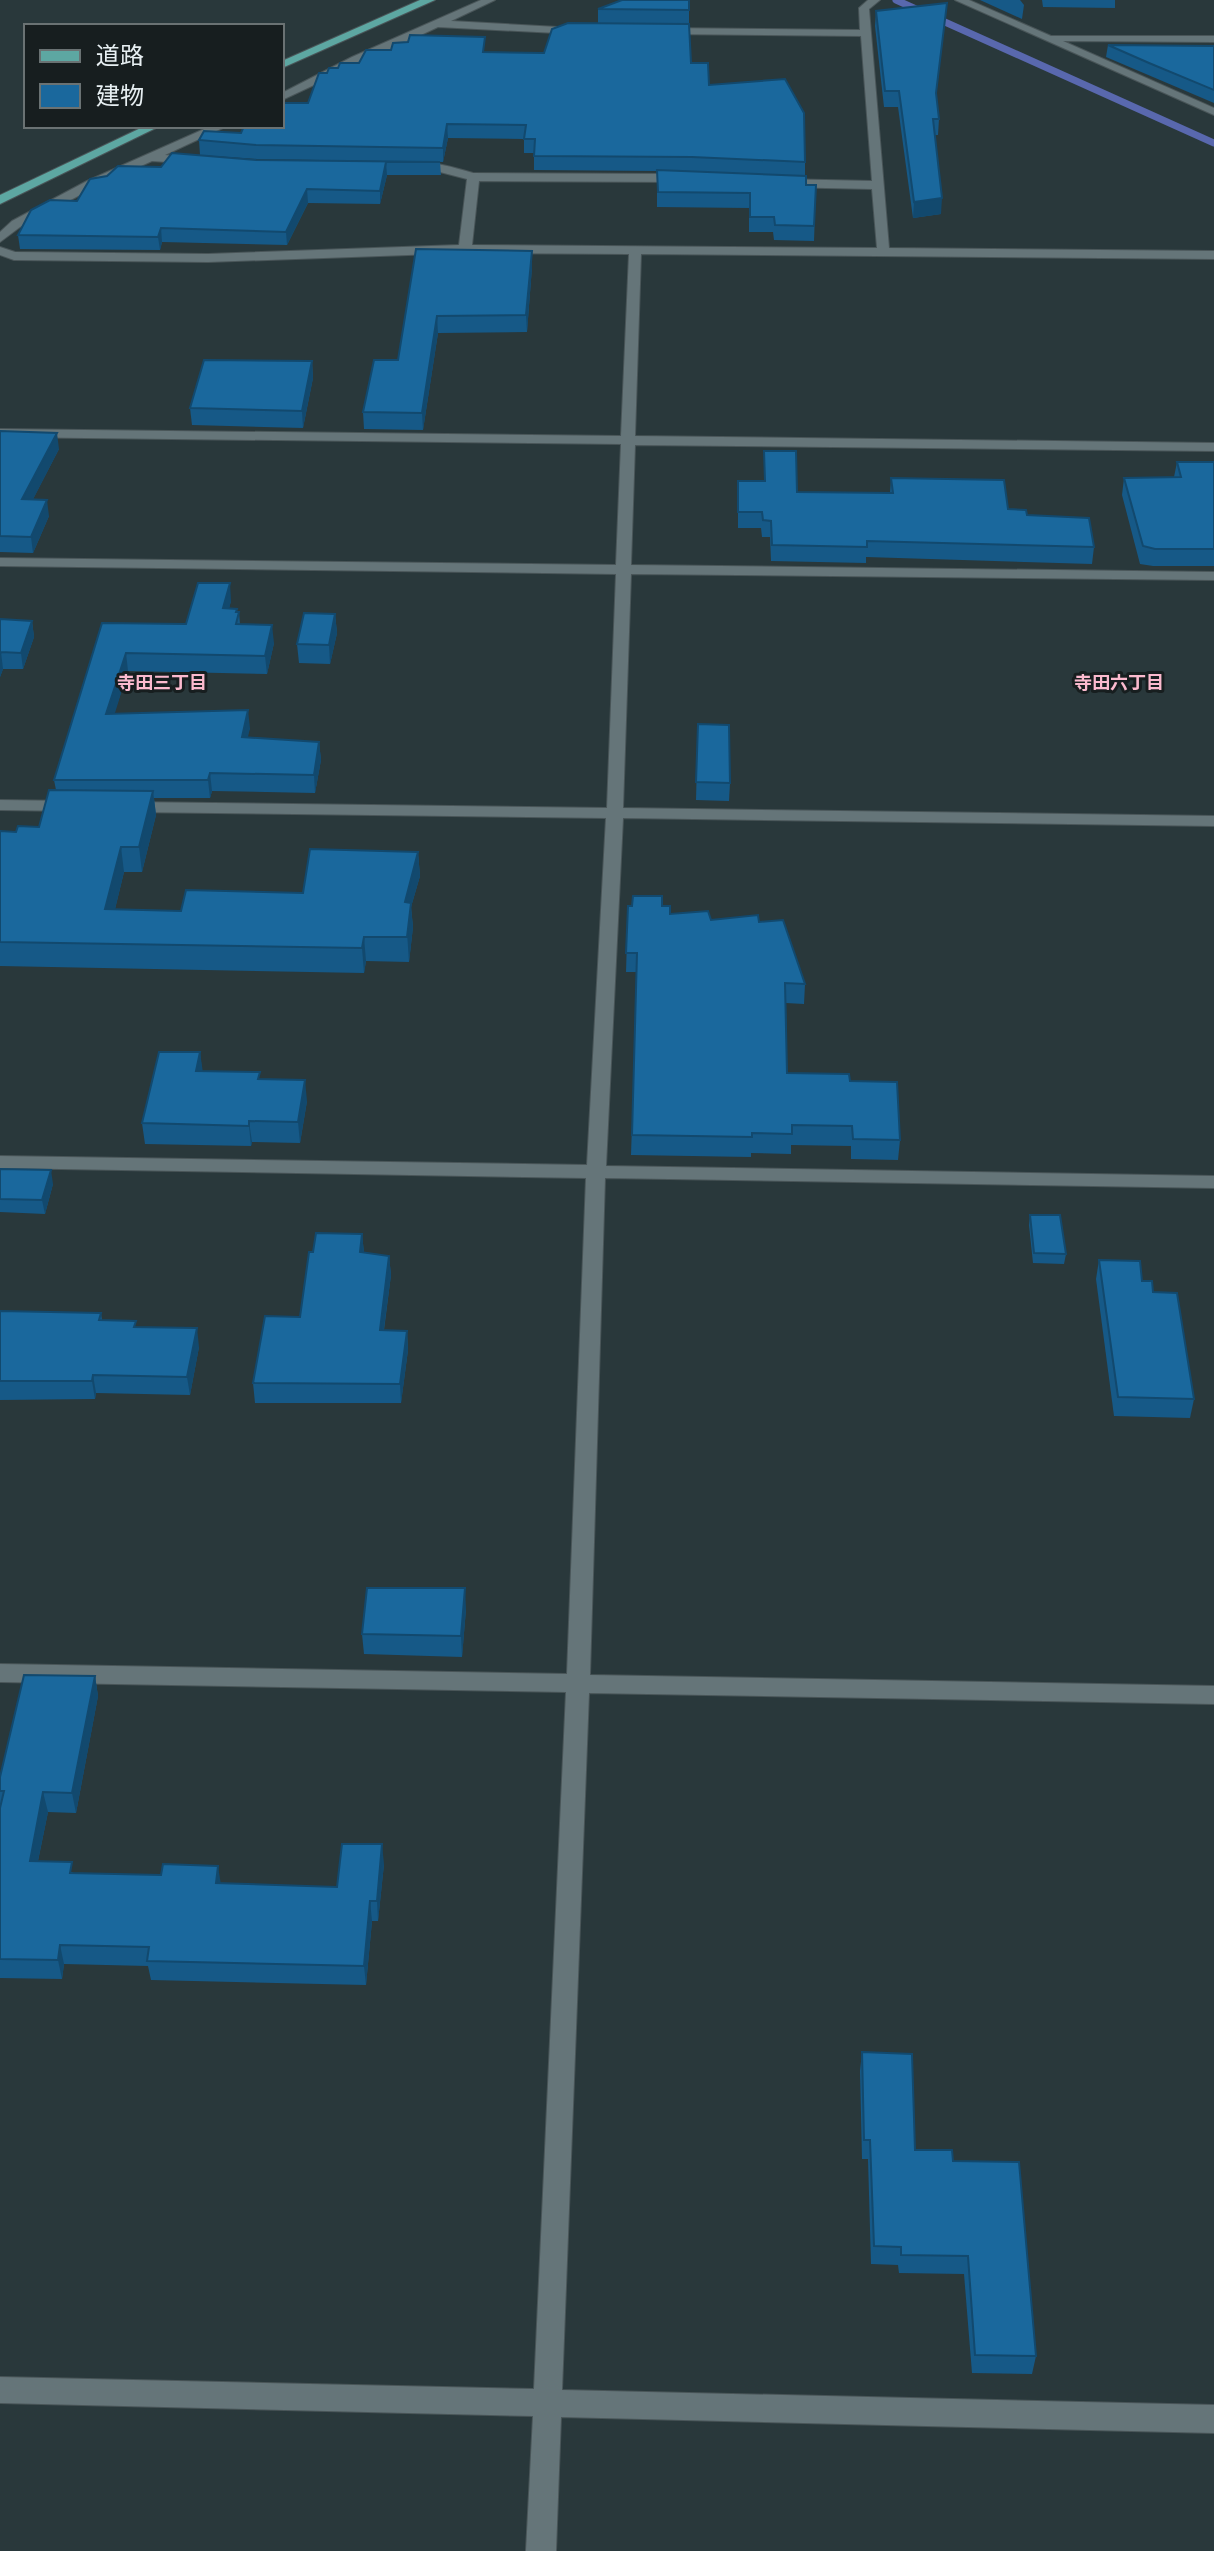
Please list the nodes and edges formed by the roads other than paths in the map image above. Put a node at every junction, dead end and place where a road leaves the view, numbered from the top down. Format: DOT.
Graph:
graph roads {
  1 [pos="430,0"];
  2 [pos="490,0"];
  3 [pos="960,0"];
  4 [pos="874,1"];
  5 [pos="440,24"];
  6 [pos="582,31"];
  7 [pos="645,31"];
  8 [pos="864,33"];
  9 [pos="1047,38"];
  10 [pos="1214,39"];
  11 [pos="284,64"];
  12 [pos="284,96"];
  13 [pos="1214,112"];
  14 [pos="150,128"];
  15 [pos="217,128"];
  16 [pos="153,158"];
  17 [pos="212,162"];
  18 [pos="394,167"];
  19 [pos="473,177"];
  20 [pos="692,178"];
  21 [pos="759,183"];
  22 [pos="876,185"];
  23 [pos="0,200"];
  24 [pos="0,238"];
  25 [pos="465,249"];
  26 [pos="635,250"];
  27 [pos="0,251"];
  28 [pos="883,251"];
  29 [pos="1214,255"];
  30 [pos="0,433"];
  31 [pos="628,440"];
  32 [pos="1214,447"];
  33 [pos="0,562"];
  34 [pos="623,568"];
  35 [pos="1214,576"];
  36 [pos="0,805"];
  37 [pos="615,813"];
  38 [pos="1214,821"];
  39 [pos="0,1162"];
  40 [pos="596,1172"];
  41 [pos="1214,1182"];
  42 [pos="0,1673"];
  43 [pos="578,1683"];
  44 [pos="1214,1695"];
  45 [pos="0,2390"];
  46 [pos="547,2401"];
  47 [pos="1214,2419"];
  48 [pos="541,2551"];
  1 -- 11 [label="main road"];
  2 -- 5 [label="street"];
  3 -- 9 [label="street"];
  4 -- 8 [label="street"];
  5 -- 6 [label="street"];
  5 -- 12 [label="street"];
  7 -- 8 [label="street"];
  8 -- 22 [label="street"];
  9 -- 10 [label="street"];
  9 -- 13 [label="street"];
  14 -- 23 [label="main road"];
  15 -- 16 [label="street"];
  16 -- 17 [label="street"];
  16 -- 24 [label="street"];
  18 -- 19 [label="street"];
  19 -- 20 [label="street"];
  19 -- 25 [label="street"];
  21 -- 22 [label="street"];
  22 -- 28 [label="street"];
  25 -- 26 [label="street"];
  25 -- 27 [label="street"];
  26 -- 28 [label="street"];
  26 -- 31 [label="street"];
  28 -- 29 [label="street"];
  30 -- 31 [label="street"];
  31 -- 32 [label="street"];
  31 -- 34 [label="street"];
  33 -- 34 [label="street"];
  34 -- 35 [label="street"];
  34 -- 37 [label="street"];
  36 -- 37 [label="street"];
  37 -- 38 [label="street"];
  37 -- 40 [label="street"];
  39 -- 40 [label="street"];
  40 -- 41 [label="street"];
  40 -- 43 [label="street"];
  42 -- 43 [label="street"];
  43 -- 44 [label="street"];
  43 -- 46 [label="street"];
  45 -- 46 [label="street"];
  46 -- 47 [label="street"];
  46 -- 48 [label="street"];
}
